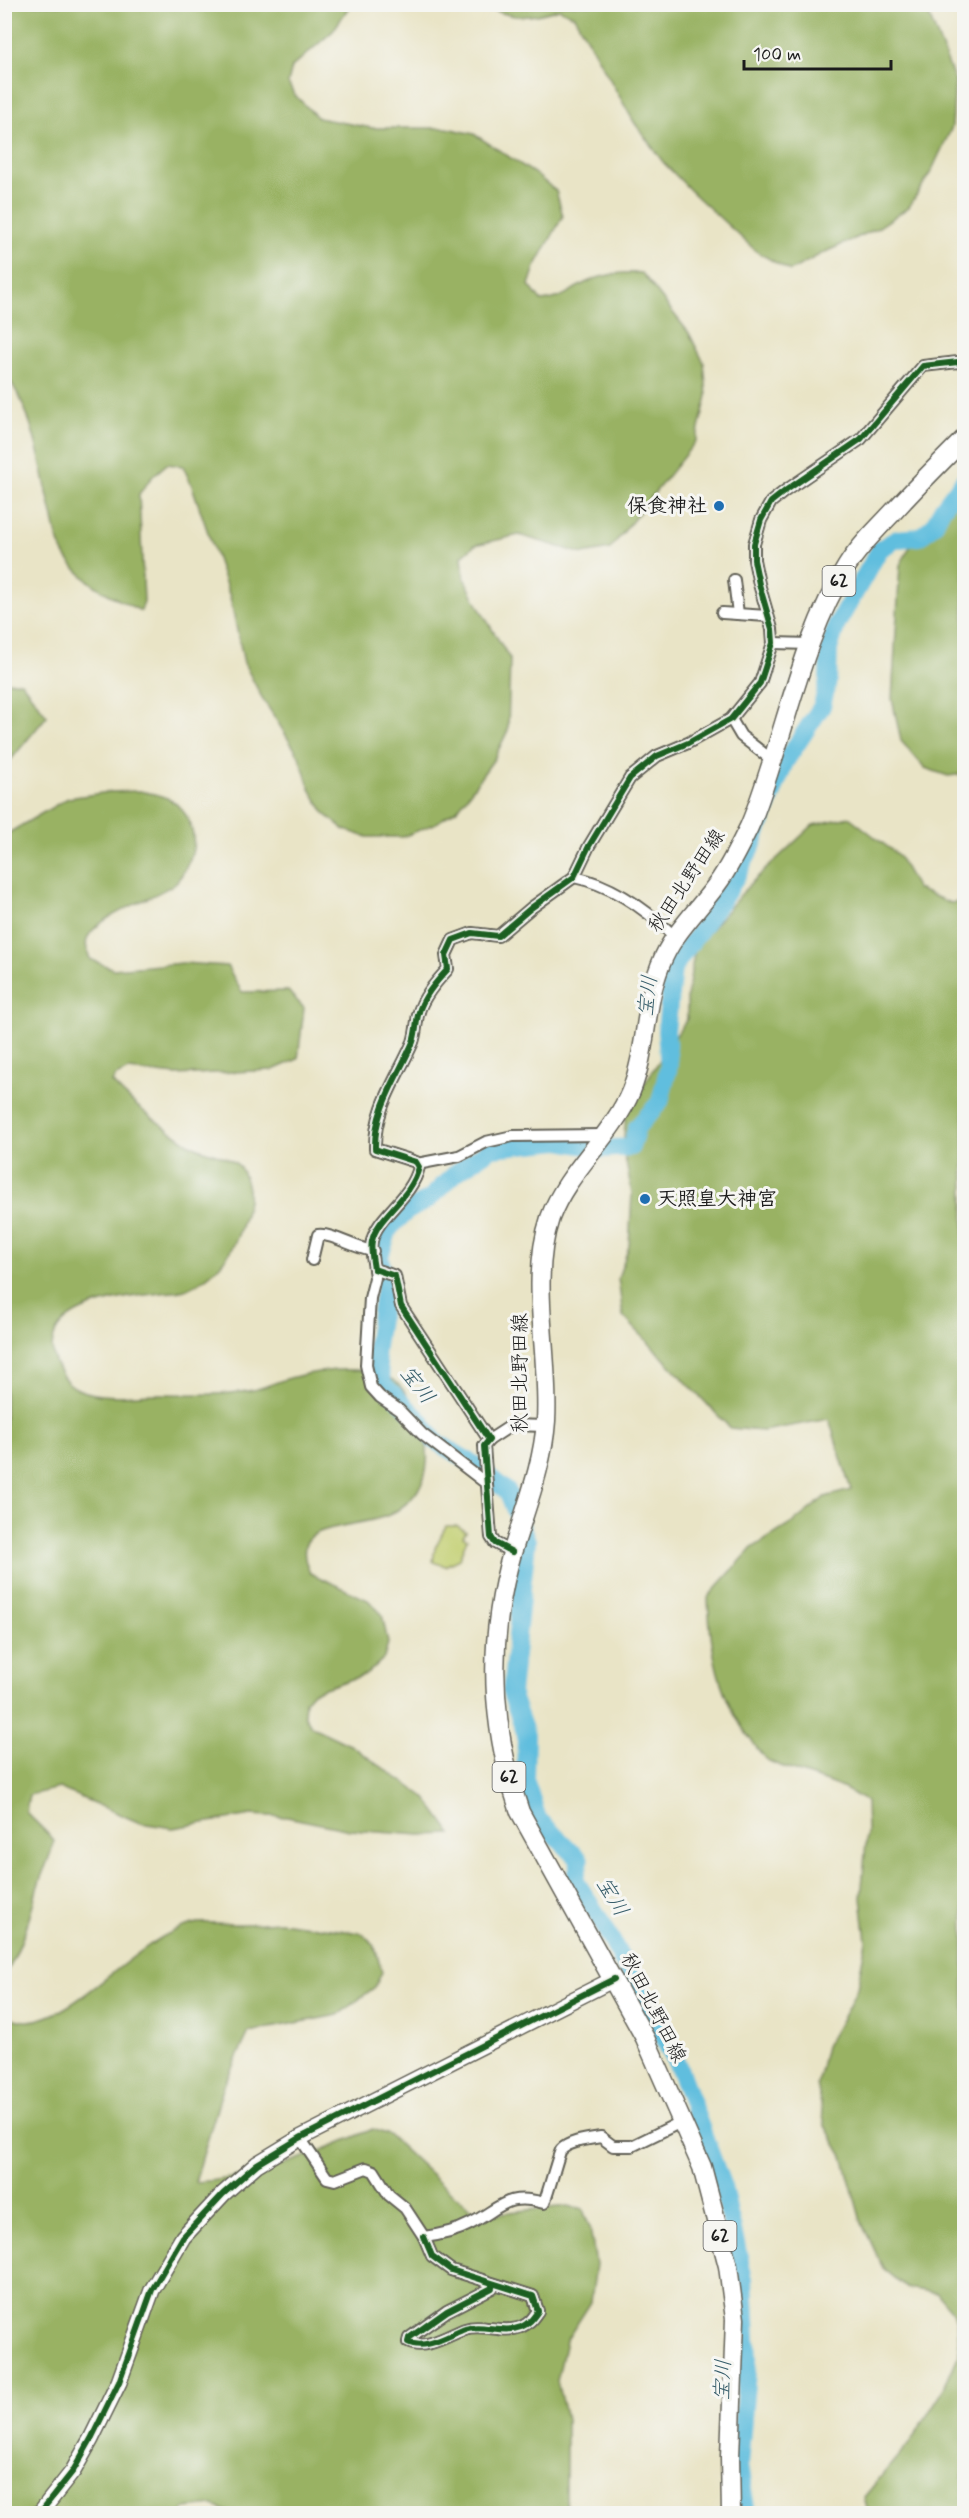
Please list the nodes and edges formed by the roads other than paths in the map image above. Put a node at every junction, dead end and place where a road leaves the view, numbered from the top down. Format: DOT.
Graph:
graph roads {
  1 [pos="962,361"];
  2 [pos="964,439"];
  3 [pos="734,580"];
  4 [pos="722,613"];
  5 [pos="738,614"];
  6 [pos="767,616"];
  7 [pos="773,643"];
  8 [pos="811,644"];
  9 [pos="731,719"];
  10 [pos="772,760"];
  11 [pos="574,877"];
  12 [pos="674,936"];
  13 [pos="601,1138"];
  14 [pos="417,1164"];
  15 [pos="373,1251"];
  16 [pos="312,1260"];
  17 [pos="376,1270"];
  18 [pos="546,1426"];
  19 [pos="489,1440"];
  20 [pos="486,1477"];
  21 [pos="514,1546"];
  22 [pos="614,1979"];
  23 [pos="683,2121"];
  24 [pos="300,2138"];
  25 [pos="424,2237"];
  26 [pos="492,2283"];
  27 [pos="39,2514"];
  28 [pos="732,2514"];
  1 -- 6 [label="street"];
  2 -- 8 [label="main road, 秋田北野田線 / 62"];
  3 -- 5 [label="street"];
  4 -- 5 [label="street"];
  5 -- 6 [label="street"];
  6 -- 7 [label="street"];
  7 -- 8 [label="street"];
  7 -- 9 [label="street"];
  8 -- 10 [label="main road, 秋田北野田線 / 62"];
  9 -- 10 [label="street"];
  9 -- 11 [label="street"];
  10 -- 12 [label="main road, 秋田北野田線 / 62"];
  11 -- 12 [label="street"];
  11 -- 14 [label="street"];
  12 -- 13 [label="main road, 秋田北野田線 / 62"];
  13 -- 14 [label="street"];
  13 -- 18 [label="main road, 秋田北野田線 / 62"];
  14 -- 15 [label="street"];
  15 -- 16 [label="street"];
  15 -- 17 [label="street"];
  17 -- 19 [label="street"];
  17 -- 20 [label="street"];
  18 -- 19 [label="street"];
  18 -- 21 [label="main road, 秋田北野田線 / 62"];
  19 -- 20 [label="street"];
  20 -- 21 [label="street"];
  21 -- 22 [label="main road, 秋田北野田線 / 62"];
  22 -- 23 [label="main road, 秋田北野田線 / 62"];
  22 -- 24 [label="street"];
  23 -- 25 [label="street"];
  23 -- 28 [label="main road, 秋田北野田線 / 62"];
  24 -- 25 [label="street"];
  24 -- 27 [label="street"];
  25 -- 26 [label="street"];
  26 -- 26 [label="street"];
}
